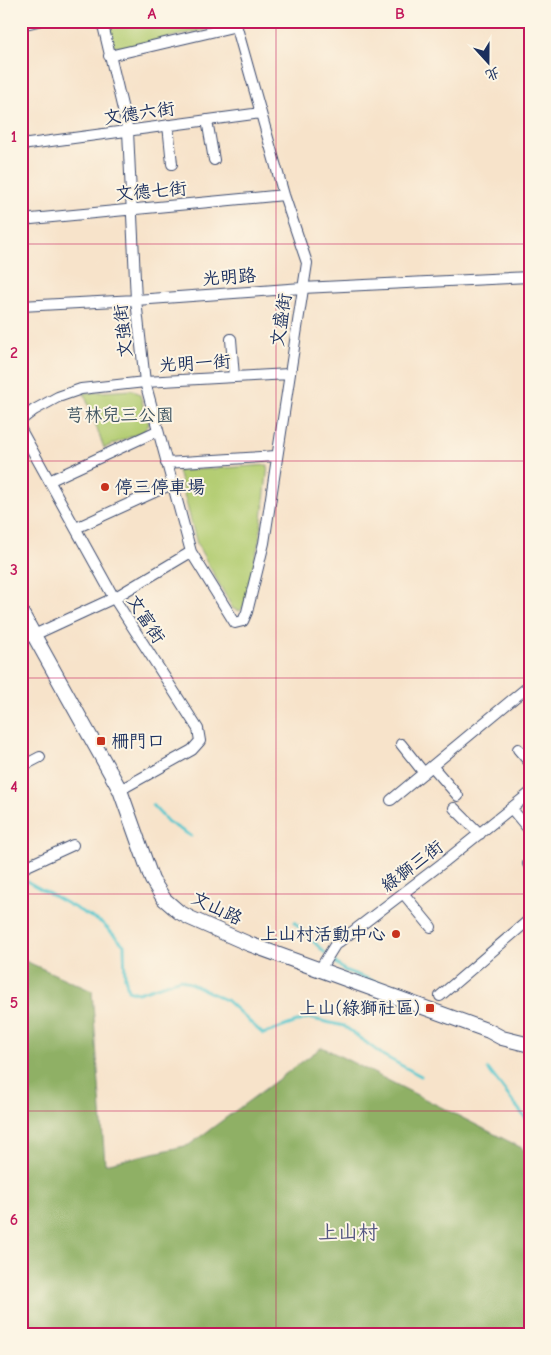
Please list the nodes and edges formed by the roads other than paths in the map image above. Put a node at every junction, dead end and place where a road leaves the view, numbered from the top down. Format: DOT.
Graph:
graph roads {
  1 [pos="38,21"];
  2 [pos="102,21"];
  3 [pos="236,24"];
  4 [pos="21,25"];
  5 [pos="109,56"];
  6 [pos="261,113"];
  7 [pos="207,120"];
  8 [pos="168,125"];
  9 [pos="128,131"];
  10 [pos="21,145"];
  11 [pos="214,160"];
  12 [pos="172,164"];
  13 [pos="284,195"];
  14 [pos="131,209"];
  15 [pos="21,220"];
  16 [pos="530,277"];
  17 [pos="302,288"];
  18 [pos="136,300"];
  19 [pos="21,306"];
  20 [pos="231,339"];
  21 [pos="288,374"];
  22 [pos="234,378"];
  23 [pos="145,382"];
  24 [pos="21,420"];
  25 [pos="21,430"];
  26 [pos="157,431"];
  27 [pos="276,456"];
  28 [pos="166,463"];
  29 [pos="49,481"];
  30 [pos="172,484"];
  31 [pos="76,528"];
  32 [pos="191,552"];
  33 [pos="114,598"];
  34 [pos="21,612"];
  35 [pos="235,623"];
  36 [pos="34,635"];
  37 [pos="530,685"];
  38 [pos="401,744"];
  39 [pos="518,749"];
  40 [pos="40,757"];
  41 [pos="530,763"];
  42 [pos="21,767"];
  43 [pos="428,770"];
  44 [pos="120,790"];
  45 [pos="530,793"];
  46 [pos="458,796"];
  47 [pos="391,800"];
  48 [pos="454,808"];
  49 [pos="511,808"];
  50 [pos="530,831"];
  51 [pos="480,834"];
  52 [pos="73,845"];
  53 [pos="21,861"];
  54 [pos="403,893"];
  55 [pos="530,919"];
  56 [pos="431,927"];
  57 [pos="320,968"];
  58 [pos="440,996"];
  59 [pos="530,1045"];
  1 -- 4 [label="street"];
  2 -- 5 [label="street, 文強街"];
  3 -- 5 [label="street"];
  3 -- 6 [label="street, 文盛街"];
  5 -- 9 [label="street, 文強街"];
  6 -- 7 [label="street, 文德六街"];
  6 -- 13 [label="street, 文盛街"];
  7 -- 8 [label="street, 文德六街"];
  7 -- 11 [label="street"];
  8 -- 9 [label="street, 文德六街"];
  8 -- 12 [label="street"];
  9 -- 10 [label="street, 文德六街"];
  9 -- 14 [label="street, 文強街"];
  13 -- 14 [label="street, 文德七街"];
  13 -- 17 [label="street, 文盛街"];
  14 -- 15 [label="street, 文德七街"];
  14 -- 18 [label="street, 文強街"];
  16 -- 17 [label="street, 光明路"];
  17 -- 18 [label="street, 光明路"];
  17 -- 21 [label="street, 文盛街"];
  18 -- 19 [label="street, 光明路"];
  18 -- 23 [label="street, 文強街"];
  20 -- 22 [label="street"];
  21 -- 22 [label="street, 光明一街"];
  21 -- 27 [label="street, 文盛街"];
  22 -- 23 [label="street, 光明一街"];
  23 -- 24 [label="street, 光明一街"];
  23 -- 26 [label="street, 文強街"];
  25 -- 29 [label="street, 文富街"];
  26 -- 28 [label="street, 文強街"];
  26 -- 29 [label="street"];
  27 -- 28 [label="street"];
  27 -- 35 [label="street, 文盛街"];
  28 -- 30 [label="street, 文強街"];
  29 -- 31 [label="street, 文富街"];
  30 -- 31 [label="street"];
  30 -- 32 [label="street, 文強街"];
  31 -- 33 [label="street, 文富街"];
  32 -- 33 [label="street"];
  32 -- 35 [label="street, 文強街"];
  33 -- 36 [label="street"];
  33 -- 44 [label="street, 文富街"];
  34 -- 36 [label="main road, 文山路"];
  36 -- 44 [label="main road, 文山路"];
  37 -- 43 [label="street"];
  38 -- 43 [label="street"];
  39 -- 41 [label="street"];
  40 -- 42 [label="street"];
  43 -- 46 [label="street"];
  43 -- 47 [label="street"];
  44 -- 57 [label="main road, 文山路"];
  45 -- 49 [label="street, 綠獅三街"];
  48 -- 51 [label="street"];
  49 -- 50 [label="street"];
  49 -- 51 [label="street, 綠獅三街"];
  51 -- 54 [label="street, 綠獅三街"];
  52 -- 53 [label="street"];
  54 -- 56 [label="street"];
  54 -- 57 [label="street, 綠獅三街"];
  55 -- 58 [label="street"];
  57 -- 59 [label="main road, 文山路"];
}
